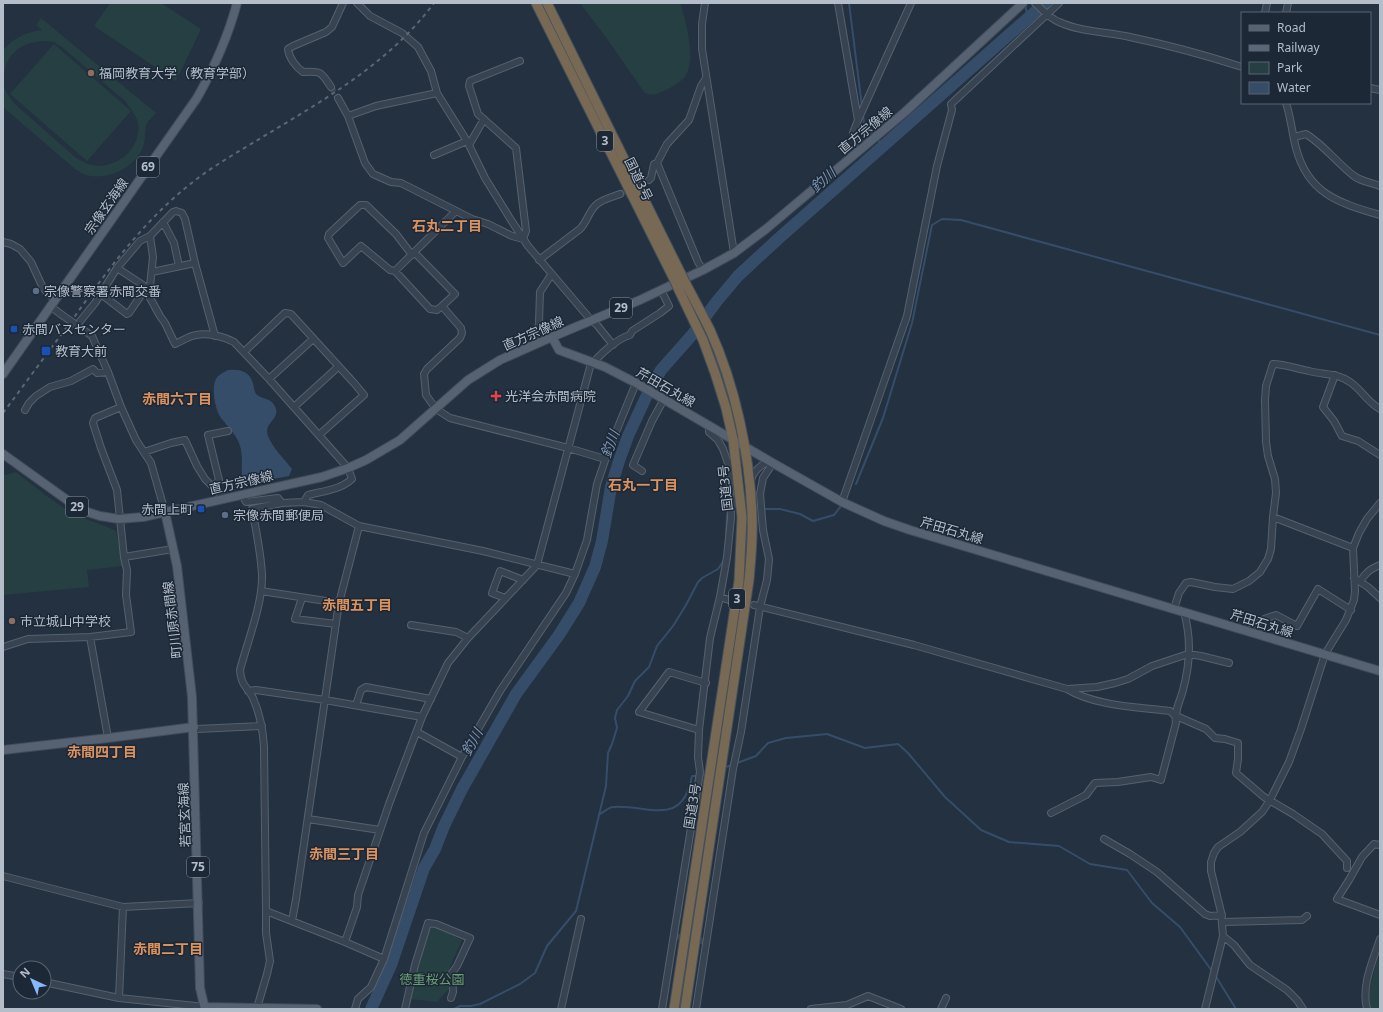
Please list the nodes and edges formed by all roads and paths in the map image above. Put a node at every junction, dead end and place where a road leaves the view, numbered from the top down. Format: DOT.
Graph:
graph roads {
  1 [pos="237,3"];
  2 [pos="343,3"];
  3 [pos="357,3"];
  4 [pos="536,3"];
  5 [pos="547,3"];
  6 [pos="705,3"];
  7 [pos="838,3"];
  8 [pos="911,3"];
  9 [pos="1023,3"];
  10 [pos="1035,3"];
  11 [pos="1059,3"];
  12 [pos="1046,14"];
  13 [pos="520,61"];
  14 [pos="1241,67"];
  15 [pos="706,78"];
  16 [pos="331,87"];
  17 [pos="437,93"];
  18 [pos="338,98"];
  19 [pos="1286,104"];
  20 [pos="348,116"];
  21 [pos="484,119"];
  22 [pos="858,120"];
  23 [pos="1294,137"];
  24 [pos="468,143"];
  25 [pos="862,148"];
  26 [pos="434,155"];
  27 [pos="657,163"];
  28 [pos="649,180"];
  29 [pos="1380,186"];
  30 [pos="620,194"];
  31 [pos="456,211"];
  32 [pos="1380,215"];
  33 [pos="163,222"];
  34 [pos="150,236"];
  35 [pos="523,239"];
  36 [pos="3,242"];
  37 [pos="734,253"];
  38 [pos="413,254"];
  39 [pos="539,260"];
  40 [pos="196,263"];
  41 [pos="179,266"];
  42 [pos="117,268"];
  43 [pos="703,270"];
  44 [pos="395,271"];
  45 [pos="152,272"];
  46 [pos="552,275"];
  47 [pos="678,277"];
  48 [pos="682,286"];
  49 [pos="147,288"];
  50 [pos="661,290"];
  51 [pos="101,294"];
  52 [pos="53,303"];
  53 [pos="442,306"];
  54 [pos="591,320"];
  55 [pos="76,324"];
  56 [pos="215,336"];
  57 [pos="552,337"];
  58 [pos="313,339"];
  59 [pos="540,343"];
  60 [pos="613,345"];
  61 [pos="244,351"];
  62 [pos="593,363"];
  63 [pos="338,367"];
  64 [pos="108,372"];
  65 [pos="3,374"];
  66 [pos="1335,374"];
  67 [pos="270,379"];
  68 [pos="637,383"];
  69 [pos="664,400"];
  70 [pos="121,407"];
  71 [pos="294,407"];
  72 [pos="436,409"];
  73 [pos="1380,409"];
  74 [pos="24,410"];
  75 [pos="709,425"];
  76 [pos="228,431"];
  77 [pos="319,435"];
  78 [pos="733,439"];
  79 [pos="744,445"];
  80 [pos="568,448"];
  81 [pos="144,452"];
  82 [pos="3,454"];
  83 [pos="1380,455"];
  84 [pos="605,459"];
  85 [pos="771,462"];
  86 [pos="348,468"];
  87 [pos="642,471"];
  88 [pos="214,487"];
  89 [pos="750,487"];
  90 [pos="242,494"];
  91 [pos="224,498"];
  92 [pos="304,502"];
  93 [pos="842,502"];
  94 [pos="282,503"];
  95 [pos="1380,503"];
  96 [pos="165,512"];
  97 [pos="1273,518"];
  98 [pos="119,519"];
  99 [pos="359,526"];
  100 [pos="1353,548"];
  101 [pos="174,549"];
  102 [pos="124,557"];
  103 [pos="537,565"];
  104 [pos="1380,565"];
  105 [pos="575,574"];
  106 [pos="1354,578"];
  107 [pos="523,580"];
  108 [pos="1360,582"];
  109 [pos="261,591"];
  110 [pos="720,597"];
  111 [pos="302,598"];
  112 [pos="505,598"];
  113 [pos="1380,598"];
  114 [pos="732,601"];
  115 [pos="339,603"];
  116 [pos="757,606"];
  117 [pos="1174,609"];
  118 [pos="1351,610"];
  119 [pos="1184,612"];
  120 [pos="336,624"];
  121 [pos="411,625"];
  122 [pos="1250,632"];
  123 [pos="90,637"];
  124 [pos="468,638"];
  125 [pos="3,648"];
  126 [pos="1188,654"];
  127 [pos="1325,654"];
  128 [pos="1228,663"];
  129 [pos="1380,671"];
  130 [pos="706,683"];
  131 [pos="1066,689"];
  132 [pos="248,691"];
  133 [pos="431,699"];
  134 [pos="325,700"];
  135 [pos="356,705"];
  136 [pos="1174,715"];
  137 [pos="422,717"];
  138 [pos="262,726"];
  139 [pos="194,727"];
  140 [pos="699,730"];
  141 [pos="417,732"];
  142 [pos="108,738"];
  143 [pos="3,750"];
  144 [pos="462,757"];
  145 [pos="1270,800"];
  146 [pos="1051,813"];
  147 [pos="308,819"];
  148 [pos="380,830"];
  149 [pos="1104,839"];
  150 [pos="1380,845"];
  151 [pos="1347,868"];
  152 [pos="3,876"];
  153 [pos="199,903"];
  154 [pos="123,907"];
  155 [pos="266,911"];
  156 [pos="1222,915"];
  157 [pos="1380,915"];
  158 [pos="1307,916"];
  159 [pos="581,919"];
  160 [pos="292,921"];
  161 [pos="1223,922"];
  162 [pos="1223,936"];
  163 [pos="1380,939"];
  164 [pos="346,942"];
  165 [pos="1378,955"];
  166 [pos="384,959"];
  167 [pos="52,984"];
  168 [pos="119,998"];
  169 [pos="451,998"];
  170 [pos="946,998"];
  171 [pos="205,1008"];
  172 [pos="256,1008"];
  173 [pos="317,1009"];
  174 [pos="355,1009"];
  175 [pos="406,1009"];
  176 [pos="561,1009"];
  177 [pos="662,1009"];
  178 [pos="674,1009"];
  179 [pos="685,1009"];
  180 [pos="696,1009"];
  181 [pos="811,1009"];
  182 [pos="901,1009"];
  183 [pos="941,1009"];
  184 [pos="1205,1009"];
  185 [pos="1303,1009"];
  186 [pos="1366,1009"];
  1 -- 52 [label="main road, 宗像玄海線 / 69"];
  2 -- 16 [label="street"];
  3 -- 17 [label="street"];
  4 -- 47 [label="highway, 国道3号 / 3"];
  5 -- 47 [label="highway, 国道3号 / 3"];
  6 -- 15 [label="street"];
  7 -- 22 [label="street"];
  8 -- 22 [label="street"];
  9 -- 25 [label="main road, 直方宗像線 / 29"];
  10 -- 12 [label="street"];
  11 -- 12 [label="street"];
  12 -- 14 [label="street"];
  12 -- 93 [label="street"];
  13 -- 21 [label="street"];
  15 -- 27 [label="street"];
  15 -- 37 [label="street"];
  17 -- 20 [label="street"];
  17 -- 24 [label="street"];
  18 -- 20 [label="street"];
  19 -- 23 [label="street"];
  20 -- 31 [label="street"];
  21 -- 24 [label="street"];
  21 -- 35 [label="street"];
  22 -- 25 [label="street"];
  23 -- 29 [label="street"];
  23 -- 32 [label="street"];
  24 -- 26 [label="street"];
  24 -- 35 [label="street"];
  25 -- 37 [label="main road, 直方宗像線 / 29"];
  27 -- 28 [label="street"];
  27 -- 43 [label="street"];
  30 -- 39 [label="street"];
  31 -- 35 [label="street"];
  31 -- 38 [label="street"];
  33 -- 34 [label="street"];
  33 -- 40 [label="street"];
  33 -- 41 [label="street"];
  34 -- 42 [label="street"];
  34 -- 45 [label="street"];
  35 -- 39 [label="street"];
  36 -- 52 [label="street"];
  37 -- 43 [label="main road, 直方宗像線 / 29"];
  38 -- 44 [label="street"];
  38 -- 44 [label="street"];
  38 -- 53 [label="street"];
  39 -- 46 [label="street"];
  40 -- 41 [label="street"];
  40 -- 56 [label="street"];
  41 -- 45 [label="street"];
  42 -- 49 [label="street"];
  42 -- 51 [label="street"];
  43 -- 50 [label="main road, 直方宗像線 / 29"];
  44 -- 53 [label="street"];
  45 -- 49 [label="street"];
  46 -- 54 [label="street"];
  46 -- 59 [label="street"];
  47 -- 48 [label="highway, 国道3号 / 3, bridge"];
  48 -- 78 [label="highway, 国道3号 / 3"];
  48 -- 79 [label="highway, 国道3号 / 3"];
  49 -- 51 [label="street"];
  49 -- 56 [label="street"];
  50 -- 54 [label="main road, 直方宗像線 / 29"];
  50 -- 60 [label="street"];
  51 -- 55 [label="street"];
  52 -- 55 [label="street, bridge"];
  52 -- 65 [label="main road, 宗像玄海線 / 69"];
  53 -- 72 [label="street"];
  54 -- 57 [label="main road, 直方宗像線 / 29"];
  54 -- 60 [label="street"];
  55 -- 64 [label="street"];
  56 -- 61 [label="street"];
  57 -- 59 [label="main road, 直方宗像線 / 29"];
  57 -- 62 [label="main road, 芹田石丸線"];
  58 -- 61 [label="street"];
  58 -- 63 [label="street"];
  58 -- 67 [label="street"];
  59 -- 72 [label="main road, 直方宗像線 / 29"];
  60 -- 62 [label="street"];
  61 -- 67 [label="street"];
  62 -- 68 [label="main road, 芹田石丸線"];
  62 -- 80 [label="street"];
  63 -- 71 [label="street"];
  63 -- 77 [label="street"];
  64 -- 70 [label="street"];
  64 -- 74 [label="street"];
  66 -- 73 [label="street"];
  66 -- 83 [label="street"];
  66 -- 97 [label="street"];
  67 -- 71 [label="street"];
  68 -- 69 [label="main road, 芹田石丸線"];
  68 -- 84 [label="street"];
  69 -- 75 [label="main road, 芹田石丸線"];
  69 -- 87 [label="street"];
  70 -- 81 [label="street"];
  70 -- 98 [label="street"];
  71 -- 77 [label="street"];
  72 -- 80 [label="street"];
  72 -- 86 [label="main road, 直方宗像線 / 29"];
  75 -- 78 [label="main road, 芹田石丸線"];
  75 -- 110 [label="street"];
  76 -- 88 [label="street"];
  77 -- 86 [label="street"];
  78 -- 79 [label="main road, 芹田石丸線"];
  78 -- 178 [label="highway, 国道3号 / 3"];
  79 -- 85 [label="main road, 芹田石丸線"];
  79 -- 89 [label="highway, 国道3号 / 3"];
  80 -- 84 [label="street"];
  80 -- 103 [label="street"];
  81 -- 88 [label="street"];
  81 -- 96 [label="street"];
  82 -- 98 [label="main road, 直方宗像線 / 29"];
  84 -- 105 [label="street"];
  85 -- 89 [label="street"];
  85 -- 93 [label="main road, 芹田石丸線"];
  85 -- 116 [label="street"];
  86 -- 90 [label="main road, 直方宗像線 / 29"];
  86 -- 92 [label="street"];
  88 -- 91 [label="street"];
  89 -- 179 [label="highway, 国道3号 / 3"];
  90 -- 91 [label="main road, 直方宗像線 / 29"];
  90 -- 94 [label="street"];
  91 -- 96 [label="main road, 直方宗像線 / 29"];
  92 -- 94 [label="street"];
  92 -- 99 [label="street"];
  93 -- 117 [label="main road, 芹田石丸線"];
  94 -- 109 [label="street"];
  95 -- 100 [label="street"];
  96 -- 98 [label="main road, 直方宗像線 / 29"];
  96 -- 101 [label="main road, 町川原赤間線"];
  97 -- 100 [label="street"];
  97 -- 117 [label="street"];
  98 -- 102 [label="street"];
  99 -- 103 [label="street"];
  99 -- 115 [label="street"];
  100 -- 106 [label="street"];
  101 -- 102 [label="street"];
  101 -- 139 [label="main road, 町川原赤間線"];
  102 -- 123 [label="street"];
  103 -- 105 [label="street"];
  103 -- 107 [label="street"];
  104 -- 108 [label="street"];
  105 -- 144 [label="street"];
  106 -- 108 [label="street"];
  106 -- 118 [label="street"];
  107 -- 112 [label="street"];
  107 -- 112 [label="street"];
  108 -- 113 [label="street"];
  109 -- 111 [label="street"];
  109 -- 132 [label="street"];
  110 -- 114 [label="street"];
  110 -- 130 [label="street"];
  111 -- 115 [label="street"];
  111 -- 120 [label="street"];
  112 -- 124 [label="street"];
  115 -- 120 [label="street"];
  116 -- 131 [label="street"];
  116 -- 180 [label="street"];
  117 -- 119 [label="main road, 芹田石丸線"];
  118 -- 122 [label="street"];
  118 -- 127 [label="street"];
  119 -- 122 [label="main road, 芹田石丸線"];
  119 -- 126 [label="street"];
  120 -- 134 [label="street"];
  121 -- 124 [label="street"];
  122 -- 127 [label="main road, 芹田石丸線"];
  123 -- 125 [label="street"];
  123 -- 142 [label="street"];
  124 -- 133 [label="street"];
  126 -- 128 [label="street"];
  126 -- 131 [label="street"];
  126 -- 136 [label="street"];
  127 -- 129 [label="main road, 芹田石丸線"];
  127 -- 145 [label="street"];
  130 -- 140 [label="street"];
  130 -- 140 [label="street"];
  131 -- 136 [label="street"];
  132 -- 134 [label="street"];
  132 -- 138 [label="street"];
  133 -- 135 [label="street"];
  133 -- 137 [label="street"];
  134 -- 135 [label="street"];
  134 -- 147 [label="street"];
  135 -- 137 [label="street"];
  136 -- 145 [label="street"];
  136 -- 146 [label="street"];
  137 -- 141 [label="street"];
  138 -- 139 [label="street"];
  138 -- 155 [label="street"];
  139 -- 142 [label="main road"];
  139 -- 153 [label="main road, 若宮玄海線 / 75"];
  140 -- 177 [label="street"];
  141 -- 144 [label="street"];
  141 -- 148 [label="street"];
  142 -- 143 [label="main road"];
  144 -- 166 [label="street"];
  145 -- 151 [label="street"];
  145 -- 156 [label="street"];
  147 -- 148 [label="street"];
  147 -- 160 [label="street"];
  148 -- 164 [label="street"];
  149 -- 156 [label="street"];
  150 -- 157 [label="street"];
  152 -- 154 [label="street"];
  153 -- 154 [label="street"];
  153 -- 171 [label="main road, 若宮玄海線 / 75"];
  154 -- 168 [label="street"];
  155 -- 160 [label="street"];
  155 -- 172 [label="street"];
  156 -- 161 [label="street"];
  158 -- 161 [label="street"];
  159 -- 176 [label="street"];
  160 -- 164 [label="street"];
  161 -- 162 [label="street"];
  162 -- 184 [label="street"];
  162 -- 185 [label="street"];
  163 -- 165 [label="street"];
  164 -- 166 [label="street"];
  165 -- 186 [label="street"];
  166 -- 174 [label="street"];
  167 -- 168 [label="street"];
  168 -- 171 [label="street"];
  169 -- 175 [label="street"];
  170 -- 183 [label="street"];
  171 -- 172 [label="main road"];
  172 -- 173 [label="main road"];
  181 -- 182 [label="street"];
}
